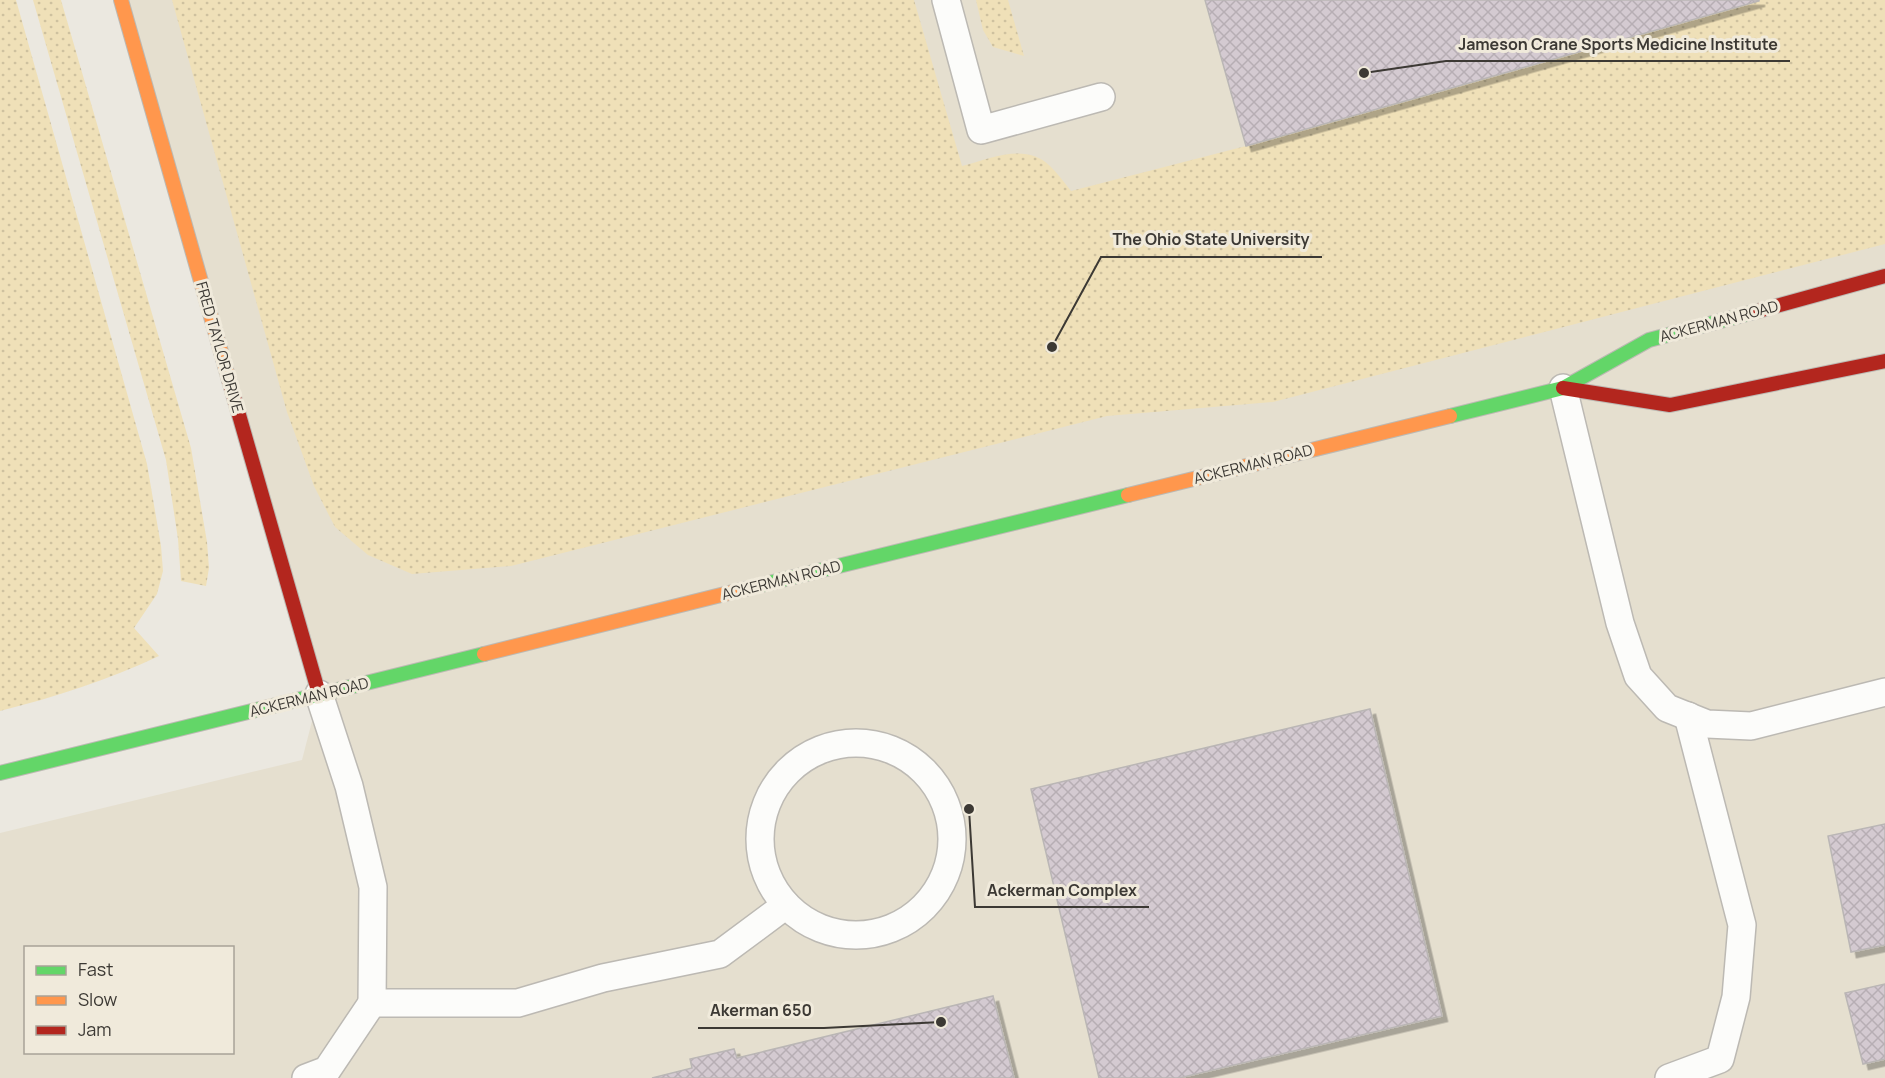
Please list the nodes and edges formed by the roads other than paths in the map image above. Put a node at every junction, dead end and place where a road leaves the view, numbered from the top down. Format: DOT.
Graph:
graph roads {
  1 [pos="121,0"];
  2 [pos="946,0"];
  3 [pos="1101,97"];
  4 [pos="1885,276"];
  5 [pos="1885,361"];
  6 [pos="1563,388"];
  7 [pos="1885,692"];
  8 [pos="319,694"];
  9 [pos="1688,716"];
  10 [pos="0,773"];
  11 [pos="786,905"];
  12 [pos="372,1003"];
  13 [pos="306,1078"];
  14 [pos="1669,1078"];
  1 -- 8 [label="main road, FRED TAYLOR DRIVE"];
  2 -- 3 [label="lane"];
  4 -- 6 [label="main road, ACKERMAN ROAD"];
  5 -- 6 [label="main road, ACKERMAN ROAD"];
  6 -- 8 [label="main road, ACKERMAN ROAD"];
  6 -- 9 [label="lane"];
  7 -- 9 [label="lane"];
  8 -- 10 [label="main road, ACKERMAN ROAD"];
  8 -- 12 [label="lane"];
  9 -- 14 [label="lane"];
  11 -- 11 [label="lane"];
  11 -- 12 [label="lane"];
  12 -- 13 [label="lane"];
}
